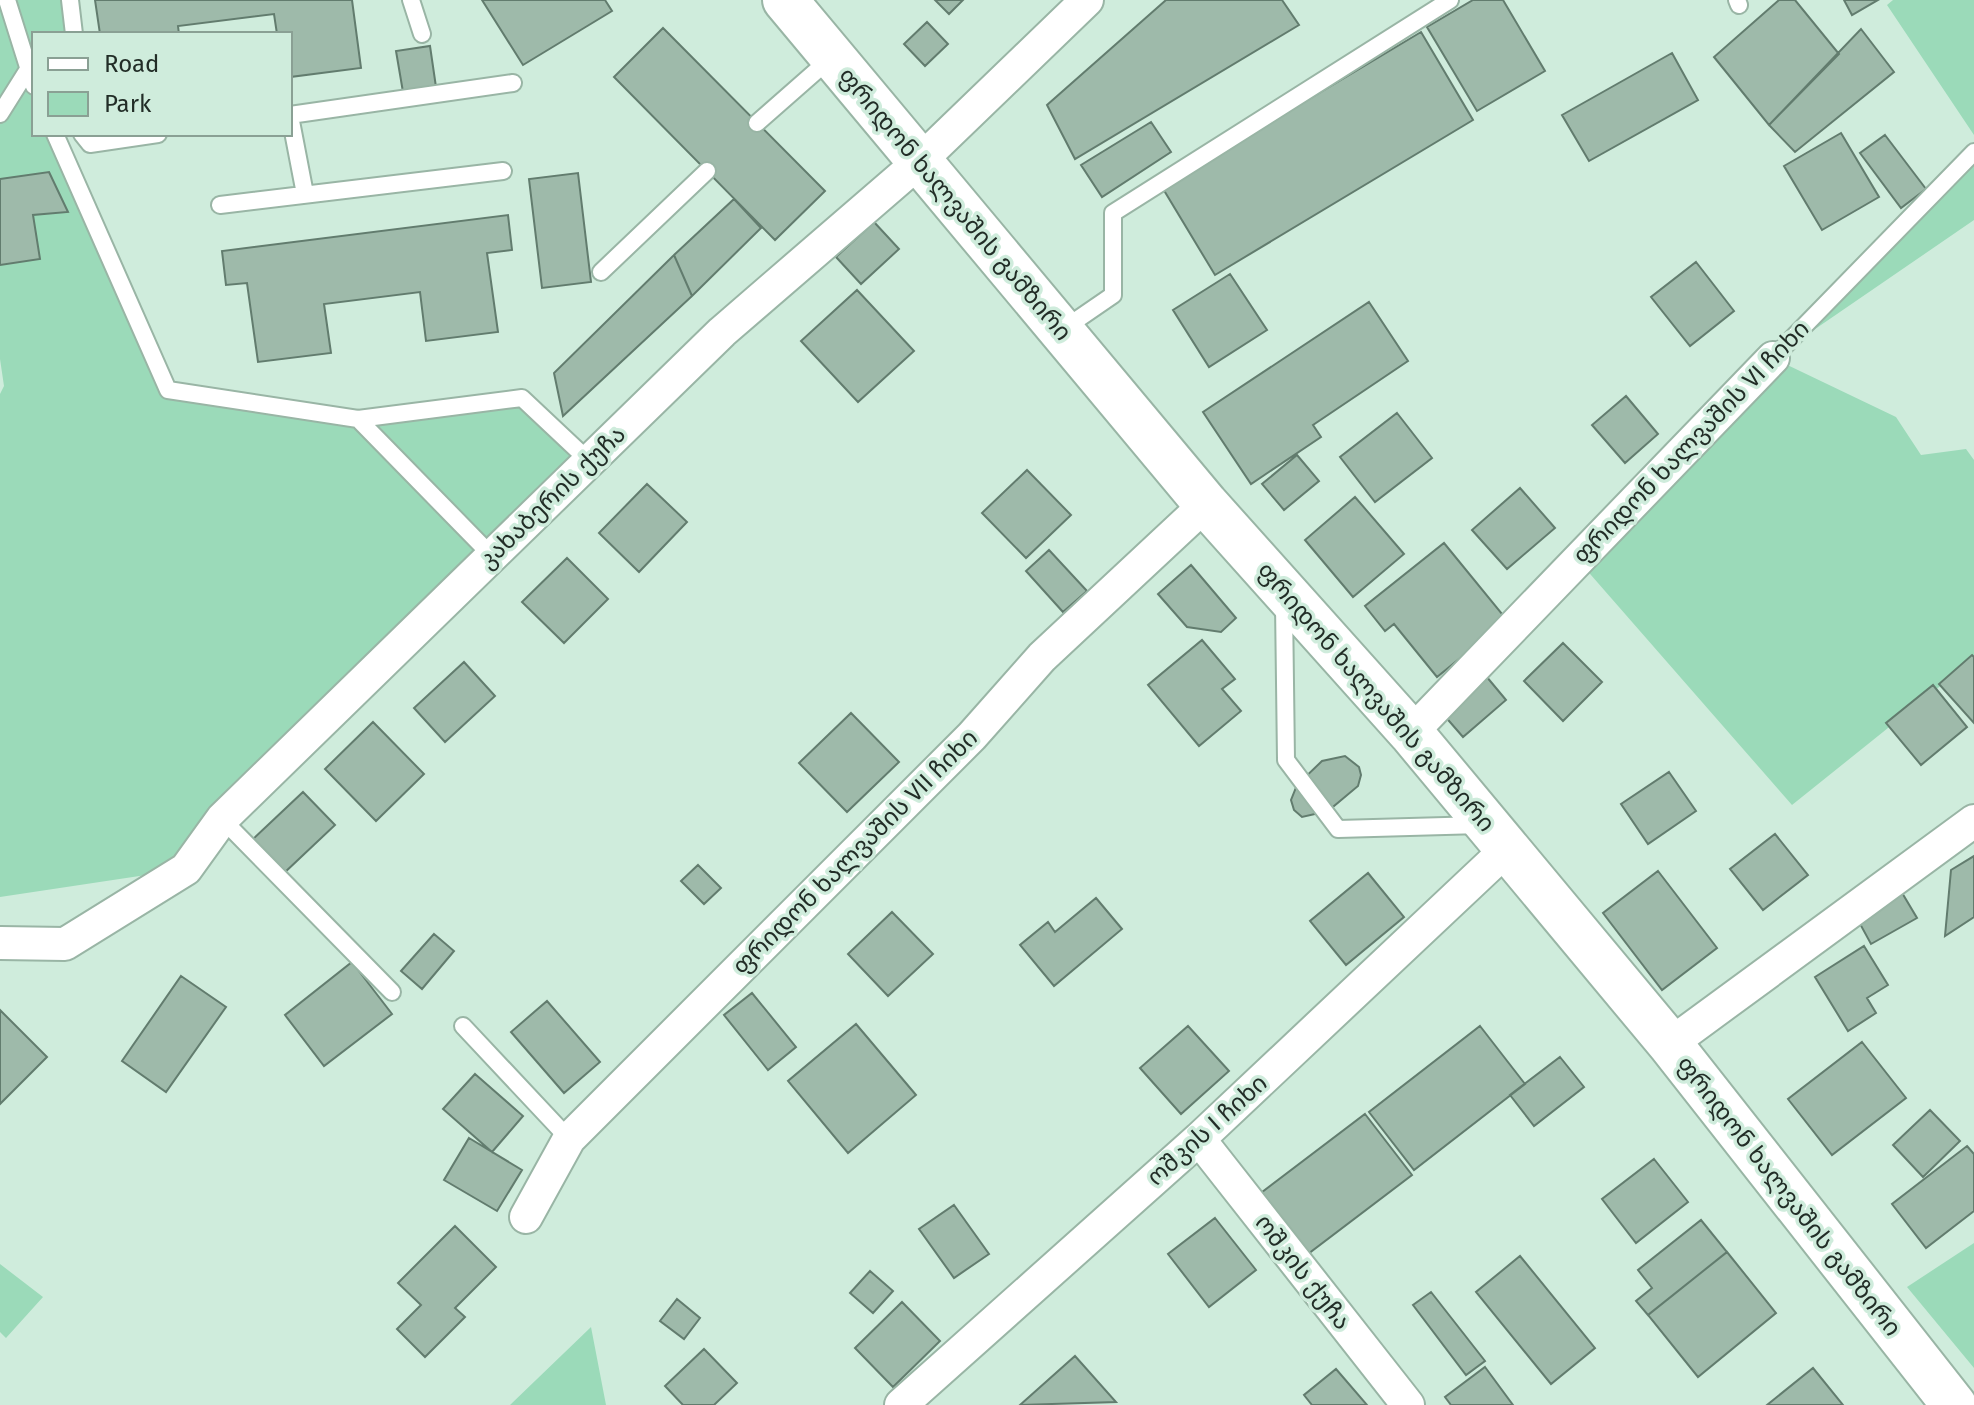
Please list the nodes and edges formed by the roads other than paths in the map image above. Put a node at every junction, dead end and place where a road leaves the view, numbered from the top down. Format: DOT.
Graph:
graph roads {
  1 [pos="7,0"];
  2 [pos="70,0"];
  3 [pos="411,0"];
  4 [pos="785,0"];
  5 [pos="1087,0"];
  6 [pos="1450,0"];
  7 [pos="74,32"];
  8 [pos="422,34"];
  9 [pos="832,57"];
  10 [pos="32,79"];
  11 [pos="513,83"];
  12 [pos="0,114"];
  13 [pos="292,115"];
  14 [pos="757,123"];
  15 [pos="292,126"];
  16 [pos="56,136"];
  17 [pos="111,136"];
  18 [pos="87,137"];
  19 [pos="1974,152"];
  20 [pos="920,161"];
  21 [pos="503,171"];
  22 [pos="707,171"];
  23 [pos="305,194"];
  24 [pos="220,205"];
  25 [pos="601,272"];
  26 [pos="1061,330"];
  27 [pos="1773,358"];
  28 [pos="358,419"];
  29 [pos="589,461"];
  30 [pos="1206,504"];
  31 [pos="492,556"];
  32 [pos="1284,591"];
  33 [pos="1411,733"];
  34 [pos="222,819"];
  35 [pos="1974,821"];
  36 [pos="1497,837"];
  37 [pos="0,943"];
  38 [pos="392,992"];
  39 [pos="463,1026"];
  40 [pos="1670,1044"];
  41 [pos="569,1139"];
  42 [pos="1199,1139"];
  43 [pos="526,1217"];
  44 [pos="901,1405"];
  45 [pos="1408,1405"];
  46 [pos="1954,1405"];
  1 -- 10 [label="lane"];
  2 -- 7 [label="lane"];
  3 -- 8 [label="lane"];
  4 -- 9 [label="highway, ფრიდონ ხალვაშის გამზირი"];
  5 -- 20 [label="street, კახაბერის ქუჩა"];
  6 -- 26 [label="lane"];
  9 -- 14 [label="lane"];
  9 -- 20 [label="highway, ფრიდონ ხალვაშის გამზირი"];
  10 -- 12 [label="lane"];
  11 -- 13 [label="lane"];
  15 -- 23 [label="lane"];
  16 -- 28 [label="lane"];
  17 -- 18 [label="lane"];
  19 -- 27 [label="lane, ფრიდონ ხალვაშის VI ჩიხი"];
  20 -- 26 [label="highway, ფრიდონ ხალვაშის გამზირი"];
  20 -- 29 [label="street, კახაბერის ქუჩა"];
  21 -- 23 [label="lane"];
  22 -- 25 [label="lane"];
  23 -- 24 [label="lane"];
  26 -- 30 [label="highway, ფრიდონ ხალვაშის გამზირი"];
  27 -- 33 [label="street, ფრიდონ ხალვაშის VI ჩიხი"];
  28 -- 29 [label="lane"];
  28 -- 31 [label="lane"];
  29 -- 31 [label="street, კახაბერის ქუჩა"];
  30 -- 32 [label="highway, ფრიდონ ხალვაშის გამზირი"];
  30 -- 41 [label="street, ფრიდონ ხალვაშის VII ჩიხი"];
  31 -- 34 [label="street, კახაბერის ქუჩა"];
  32 -- 33 [label="highway, ფრიდონ ხალვაშის გამზირი"];
  32 -- 36 [label="lane"];
  33 -- 36 [label="highway, ფრიდონ ხალვაშის გამზირი"];
  34 -- 37 [label="street, კახაბერის ქუჩა"];
  34 -- 38 [label="lane"];
  35 -- 40 [label="street"];
  36 -- 40 [label="highway, ფრიდონ ხალვაშის გამზირი"];
  36 -- 42 [label="street, ოშკის I ჩიხი"];
  39 -- 41 [label="lane"];
  40 -- 46 [label="highway, ფრიდონ ხალვაშის გამზირი"];
  41 -- 43 [label="street, ფრიდონ ხალვაშის VII ჩიხი"];
  42 -- 44 [label="street, ოშკის I ჩიხი"];
  42 -- 45 [label="street, ოშკის ქუჩა"];
}
